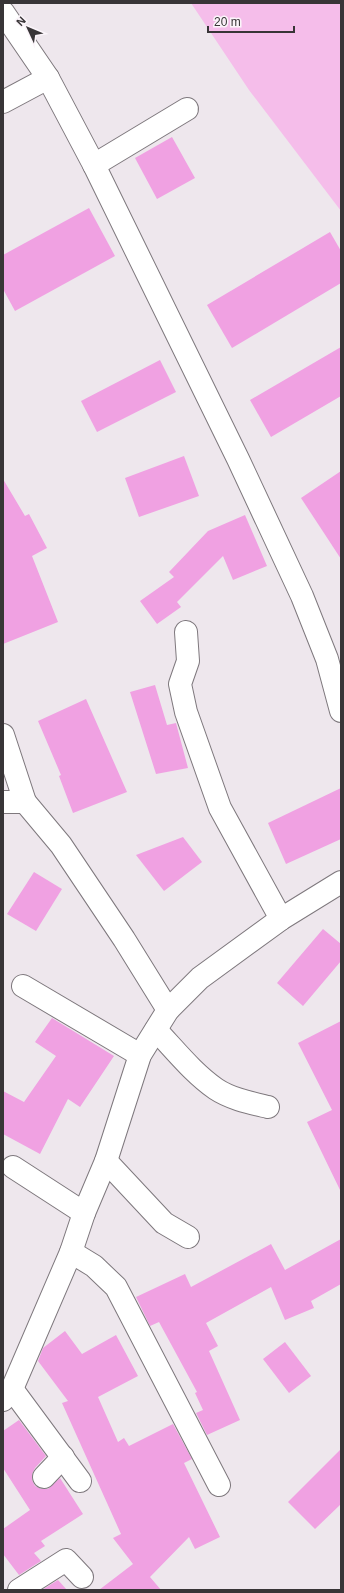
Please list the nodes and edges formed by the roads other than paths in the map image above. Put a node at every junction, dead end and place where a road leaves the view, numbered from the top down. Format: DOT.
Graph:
graph roads {
  1 [pos="3,12"];
  2 [pos="48,78"];
  3 [pos="3,102"];
  4 [pos="187,109"];
  5 [pos="94,165"];
  6 [pos="186,632"];
  7 [pos="341,711"];
  8 [pos="3,734"];
  9 [pos="3,802"];
  10 [pos="25,802"];
  11 [pos="341,882"];
  12 [pos="281,919"];
  13 [pos="24,986"];
  14 [pos="168,1010"];
  15 [pos="156,1030"];
  16 [pos="140,1055"];
  17 [pos="268,1107"];
  18 [pos="106,1160"];
  19 [pos="13,1167"];
  20 [pos="84,1213"];
  21 [pos="188,1237"];
  22 [pos="71,1252"];
  23 [pos="7,1394"];
  24 [pos="63,1457"];
  25 [pos="44,1477"];
  26 [pos="80,1481"];
  27 [pos="219,1485"];
  28 [pos="82,1577"];
  29 [pos="19,1590"];
  1 -- 2 [label="street"];
  2 -- 3 [label="street"];
  2 -- 5 [label="street"];
  4 -- 5 [label="street"];
  5 -- 7 [label="street"];
  6 -- 12 [label="street"];
  8 -- 10 [label="street"];
  9 -- 10 [label="street"];
  10 -- 14 [label="street"];
  11 -- 12 [label="street"];
  12 -- 14 [label="street"];
  13 -- 16 [label="street"];
  14 -- 15 [label="street"];
  15 -- 16 [label="street"];
  15 -- 17 [label="street"];
  16 -- 18 [label="street"];
  18 -- 20 [label="street"];
  18 -- 21 [label="street"];
  19 -- 20 [label="street"];
  20 -- 22 [label="street"];
  22 -- 23 [label="street"];
  22 -- 27 [label="street"];
  23 -- 24 [label="street"];
  24 -- 25 [label="street"];
  24 -- 26 [label="street"];
  28 -- 29 [label="street"];
}
